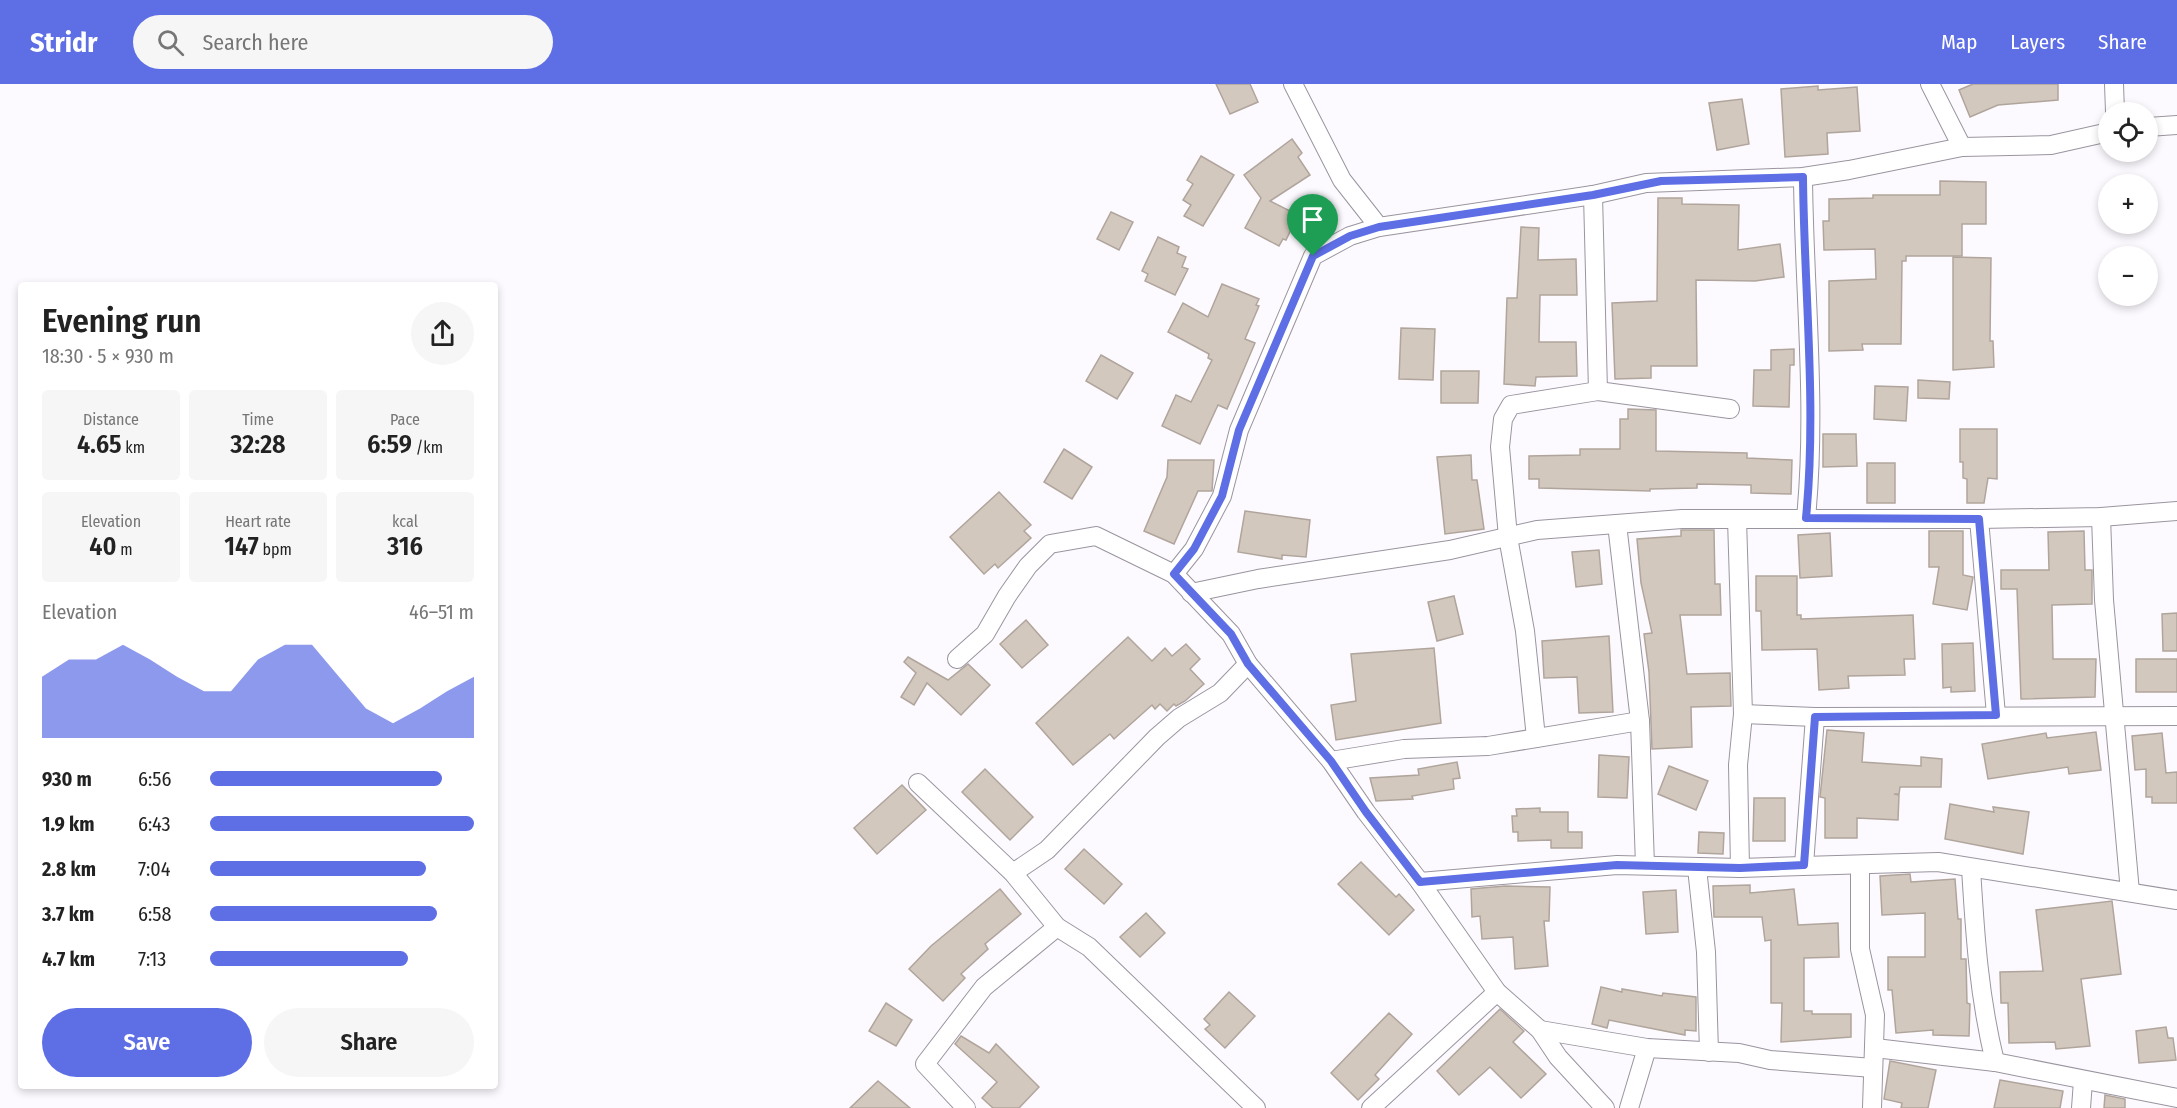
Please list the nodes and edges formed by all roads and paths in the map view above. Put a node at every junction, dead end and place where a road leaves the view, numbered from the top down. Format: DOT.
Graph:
graph roads {
  1 [pos="1293,84"];
  2 [pos="1930,84"];
  3 [pos="2114,84"];
  4 [pos="2115,102"];
  5 [pos="2177,125"];
  6 [pos="2158,126"];
  7 [pos="2098,134"];
  8 [pos="1962,147"];
  9 [pos="1803,177"];
  10 [pos="1593,195"];
  11 [pos="1379,227"];
  12 [pos="1598,391"];
  13 [pos="1730,409"];
  14 [pos="2177,511"];
  15 [pos="1806,518"];
  16 [pos="2101,518"];
  17 [pos="1737,519"];
  18 [pos="1979,519"];
  19 [pos="1617,524"];
  20 [pos="1508,537"];
  21 [pos="1174,574"];
  22 [pos="1191,593"];
  23 [pos="957,659"];
  24 [pos="1248,664"];
  25 [pos="1743,714"];
  26 [pos="1996,715"];
  27 [pos="2114,716"];
  28 [pos="2177,716"];
  29 [pos="1815,717"];
  30 [pos="1640,721"];
  31 [pos="1536,738"];
  32 [pos="1331,761"];
  33 [pos="918,783"];
  34 [pos="1645,865"];
  35 [pos="1804,865"];
  36 [pos="1860,865"];
  37 [pos="1697,868"];
  38 [pos="1740,868"];
  39 [pos="1971,868"];
  40 [pos="1013,873"];
  41 [pos="1420,882"];
  42 [pos="2130,892"];
  43 [pos="2177,900"];
  44 [pos="1056,927"];
  45 [pos="1497,992"];
  46 [pos="1540,1030"];
  47 [pos="1647,1048"];
  48 [pos="1875,1048"];
  49 [pos="1709,1052"];
  50 [pos="1995,1062"];
  51 [pos="1873,1068"];
  52 [pos="2083,1082"];
  53 [pos="2177,1098"];
  54 [pos="966,1108"];
  55 [pos="1256,1108"];
  56 [pos="1371,1108"];
  57 [pos="1605,1108"];
  58 [pos="1629,1108"];
  59 [pos="1872,1108"];
  60 [pos="2081,1108"];
  1 -- 11 [label="street"];
  2 -- 8 [label="street"];
  3 -- 4 [label="street"];
  5 -- 6 [label="street"];
  7 -- 8 [label="street"];
  8 -- 9 [label="street"];
  9 -- 10 [label="street"];
  9 -- 15 [label="street"];
  10 -- 11 [label="street"];
  10 -- 12 [label="street"];
  11 -- 21 [label="street"];
  12 -- 13 [label="street"];
  12 -- 20 [label="street"];
  14 -- 16 [label="street"];
  15 -- 17 [label="street"];
  15 -- 18 [label="street"];
  16 -- 18 [label="street"];
  16 -- 27 [label="street"];
  17 -- 19 [label="street"];
  17 -- 25 [label="street"];
  18 -- 26 [label="street"];
  19 -- 20 [label="street"];
  19 -- 30 [label="street"];
  20 -- 22 [label="street"];
  20 -- 31 [label="street"];
  21 -- 22 [label="street"];
  21 -- 23 [label="street"];
  22 -- 24 [label="street"];
  24 -- 32 [label="street"];
  24 -- 40 [label="street"];
  25 -- 29 [label="street"];
  25 -- 38 [label="street"];
  26 -- 27 [label="street"];
  26 -- 29 [label="street"];
  27 -- 28 [label="street"];
  27 -- 42 [label="street"];
  29 -- 35 [label="street"];
  30 -- 31 [label="street"];
  30 -- 34 [label="street"];
  31 -- 32 [label="street"];
  32 -- 41 [label="street"];
  33 -- 40 [label="street"];
  34 -- 37 [label="street"];
  34 -- 41 [label="street"];
  35 -- 36 [label="street"];
  35 -- 38 [label="street"];
  36 -- 39 [label="street"];
  36 -- 48 [label="street"];
  37 -- 38 [label="street"];
  37 -- 49 [label="street"];
  39 -- 42 [label="street"];
  39 -- 50 [label="street"];
  40 -- 44 [label="street"];
  41 -- 45 [label="street"];
  42 -- 43 [label="street"];
  44 -- 54 [label="street"];
  44 -- 55 [label="street"];
  45 -- 46 [label="street"];
  45 -- 56 [label="street"];
  46 -- 47 [label="street"];
  46 -- 57 [label="street"];
  47 -- 49 [label="street"];
  47 -- 58 [label="street"];
  48 -- 50 [label="street"];
  48 -- 51 [label="street"];
  49 -- 51 [label="street"];
  50 -- 52 [label="street"];
  51 -- 59 [label="street"];
  52 -- 53 [label="street"];
  52 -- 60 [label="street"];
}
